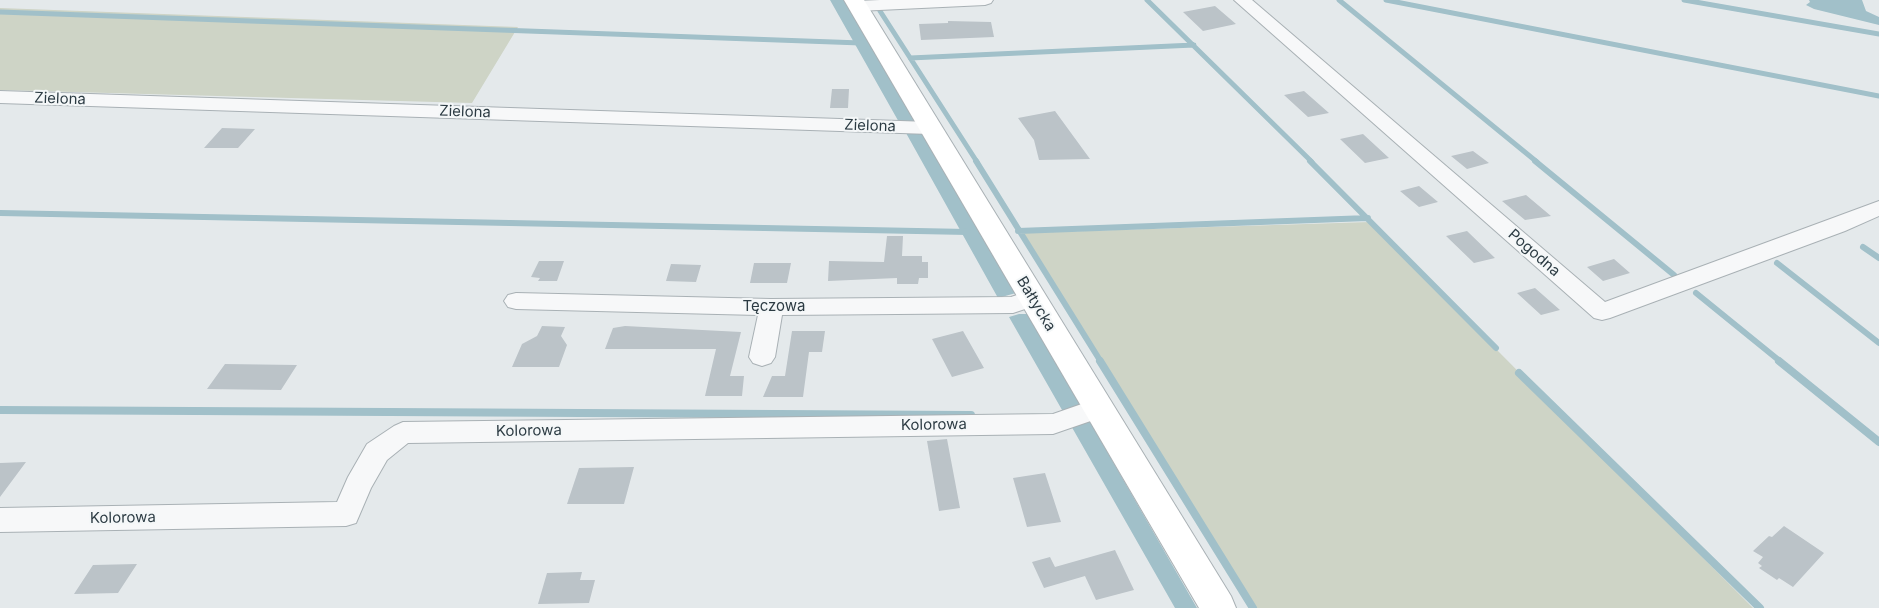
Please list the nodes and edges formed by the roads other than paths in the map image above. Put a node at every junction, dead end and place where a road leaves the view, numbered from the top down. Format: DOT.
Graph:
graph roads {
  1 [pos="985,0"];
  2 [pos="1242,0"];
  3 [pos="856,3"];
  4 [pos="0,97"];
  5 [pos="930,128"];
  6 [pos="1879,208"];
  7 [pos="1032,298"];
  8 [pos="516,301"];
  9 [pos="771,307"];
  10 [pos="762,357"];
  11 [pos="1083,414"];
  12 [pos="0,520"];
  13 [pos="1218,608"];
  1 -- 3 [label="street"];
  2 -- 6 [label="street, Pogodna"];
  3 -- 5 [label="main road, Bałtycka"];
  4 -- 5 [label="street, Zielona"];
  5 -- 7 [label="main road, Bałtycka"];
  7 -- 9 [label="street, Tęczowa"];
  7 -- 11 [label="main road, Bałtycka"];
  8 -- 9 [label="street, Tęczowa"];
  9 -- 10 [label="street"];
  11 -- 12 [label="street, Kolorowa"];
  11 -- 13 [label="main road, Bałtycka"];
}
